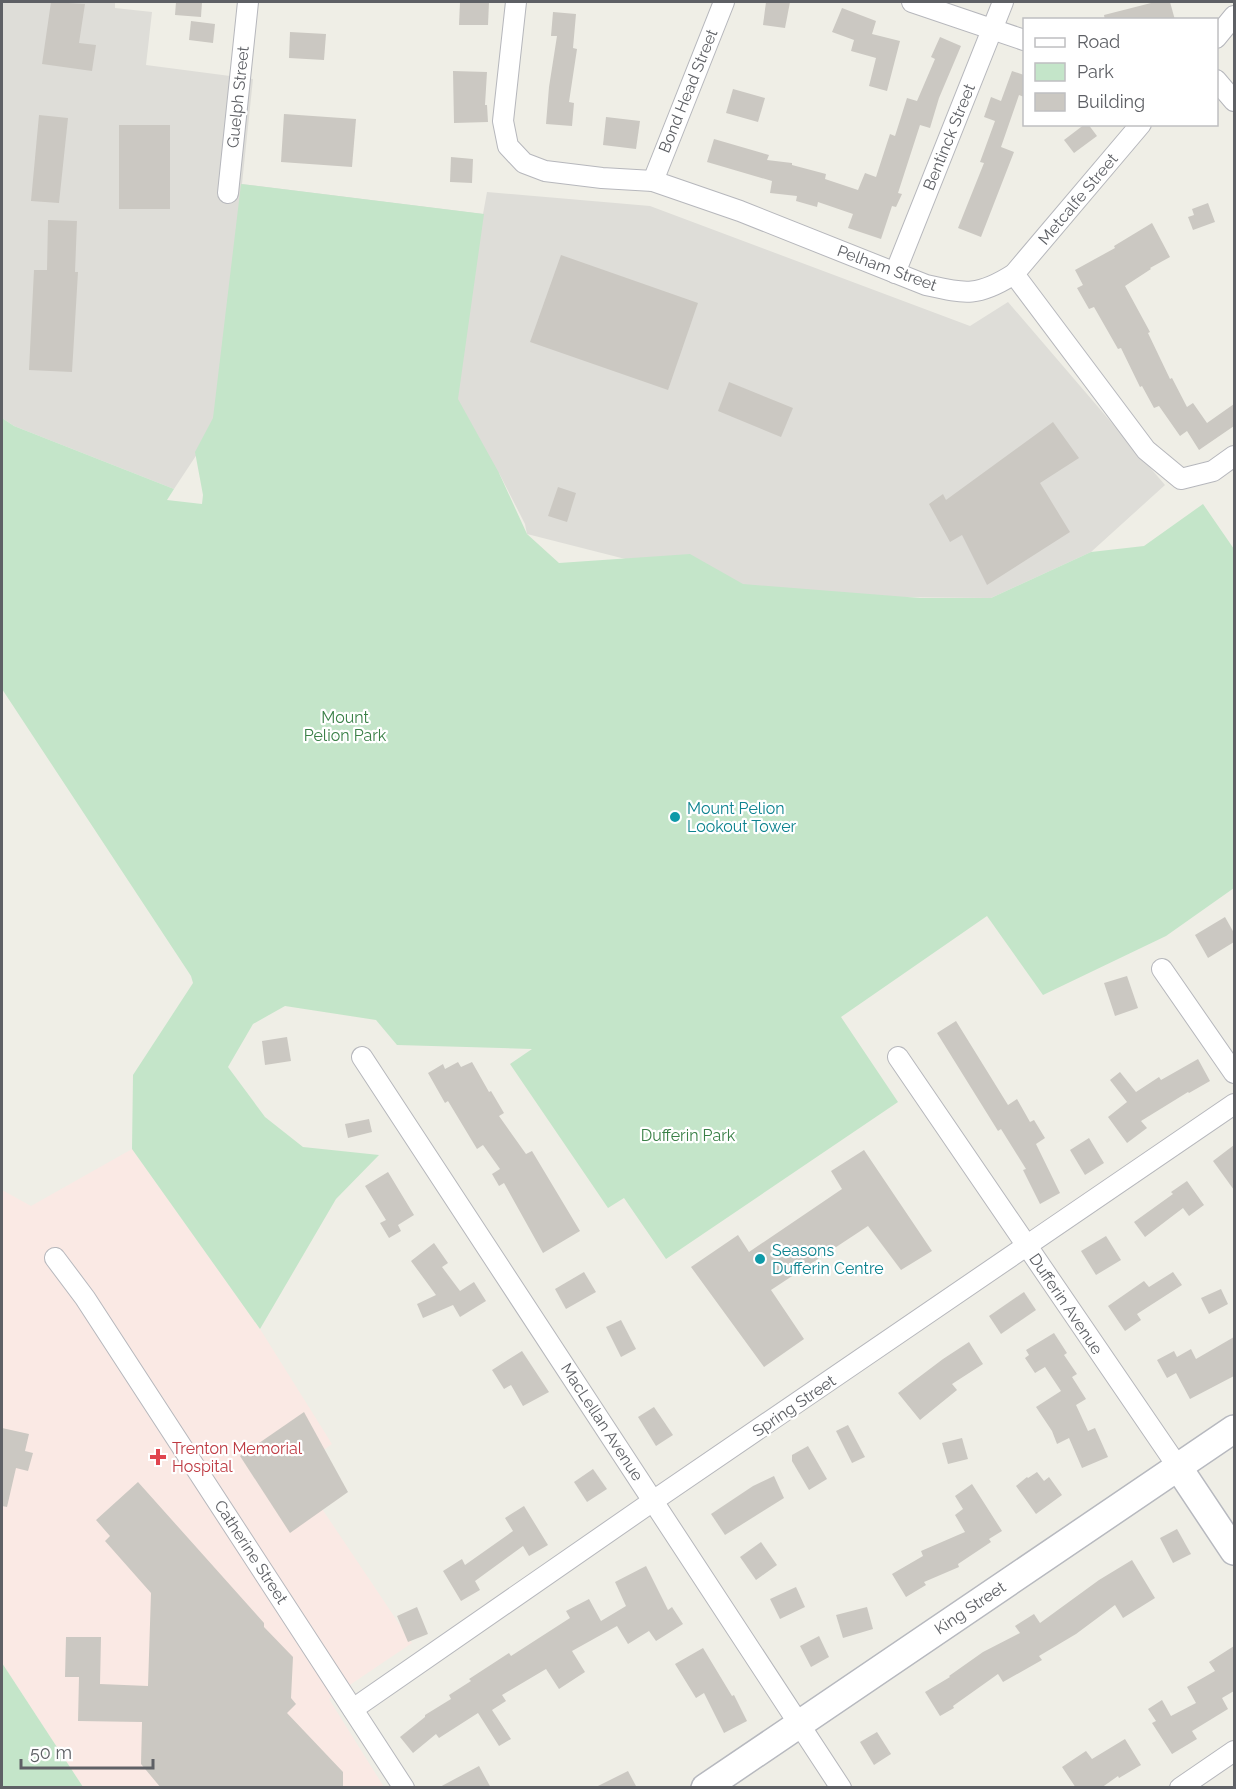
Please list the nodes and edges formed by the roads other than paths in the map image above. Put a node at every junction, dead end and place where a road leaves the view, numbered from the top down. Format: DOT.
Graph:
graph roads {
  1 [pos="248,2"];
  2 [pos="516,2"];
  3 [pos="724,2"];
  4 [pos="912,2"];
  5 [pos="1003,2"];
  6 [pos="1234,16"];
  7 [pos="991,30"];
  8 [pos="1218,36"];
  9 [pos="1023,40"];
  10 [pos="1218,82"];
  11 [pos="1234,101"];
  12 [pos="1139,126"];
  13 [pos="653,181"];
  14 [pos="228,193"];
  15 [pos="895,273"];
  16 [pos="1014,274"];
  17 [pos="1234,456"];
  18 [pos="1162,969"];
  19 [pos="362,1057"];
  20 [pos="898,1057"];
  21 [pos="1234,1073"];
  22 [pos="1234,1104"];
  23 [pos="1028,1247"];
  24 [pos="55,1258"];
  25 [pos="1234,1429"];
  26 [pos="1178,1467"];
  27 [pos="654,1501"];
  28 [pos="1234,1551"];
  29 [pos="353,1709"];
  30 [pos="800,1724"];
  31 [pos="1234,1752"];
  32 [pos="404,1788"];
  33 [pos="705,1788"];
  34 [pos="841,1788"];
  35 [pos="1180,1788"];
  1 -- 14 [label="street, Guelph Street"];
  2 -- 13 [label="street, Pelham Street"];
  3 -- 13 [label="street, Bond Head Street"];
  4 -- 7 [label="street"];
  5 -- 7 [label="street, Bentinck Street"];
  6 -- 8 [label="street"];
  7 -- 9 [label="street"];
  7 -- 15 [label="street, Bentinck Street"];
  10 -- 11 [label="street"];
  12 -- 16 [label="street, Metcalfe Street"];
  13 -- 15 [label="street, Pelham Street"];
  15 -- 16 [label="street, Pelham Street"];
  16 -- 17 [label="street"];
  18 -- 21 [label="street"];
  19 -- 27 [label="street, MacLellan Avenue"];
  20 -- 23 [label="street, Dufferin Avenue"];
  22 -- 23 [label="street, Spring Street"];
  23 -- 26 [label="street, Dufferin Avenue"];
  23 -- 27 [label="street, Spring Street"];
  24 -- 29 [label="street, Catherine Street"];
  25 -- 26 [label="street, King Street"];
  26 -- 28 [label="street, Dufferin Avenue"];
  26 -- 30 [label="street, King Street"];
  27 -- 29 [label="street, Spring Street"];
  27 -- 30 [label="street, MacLellan Avenue"];
  29 -- 32 [label="street, Catherine Street"];
  30 -- 33 [label="street, King Street"];
  30 -- 34 [label="street, MacLellan Avenue"];
  31 -- 35 [label="street"];
}
